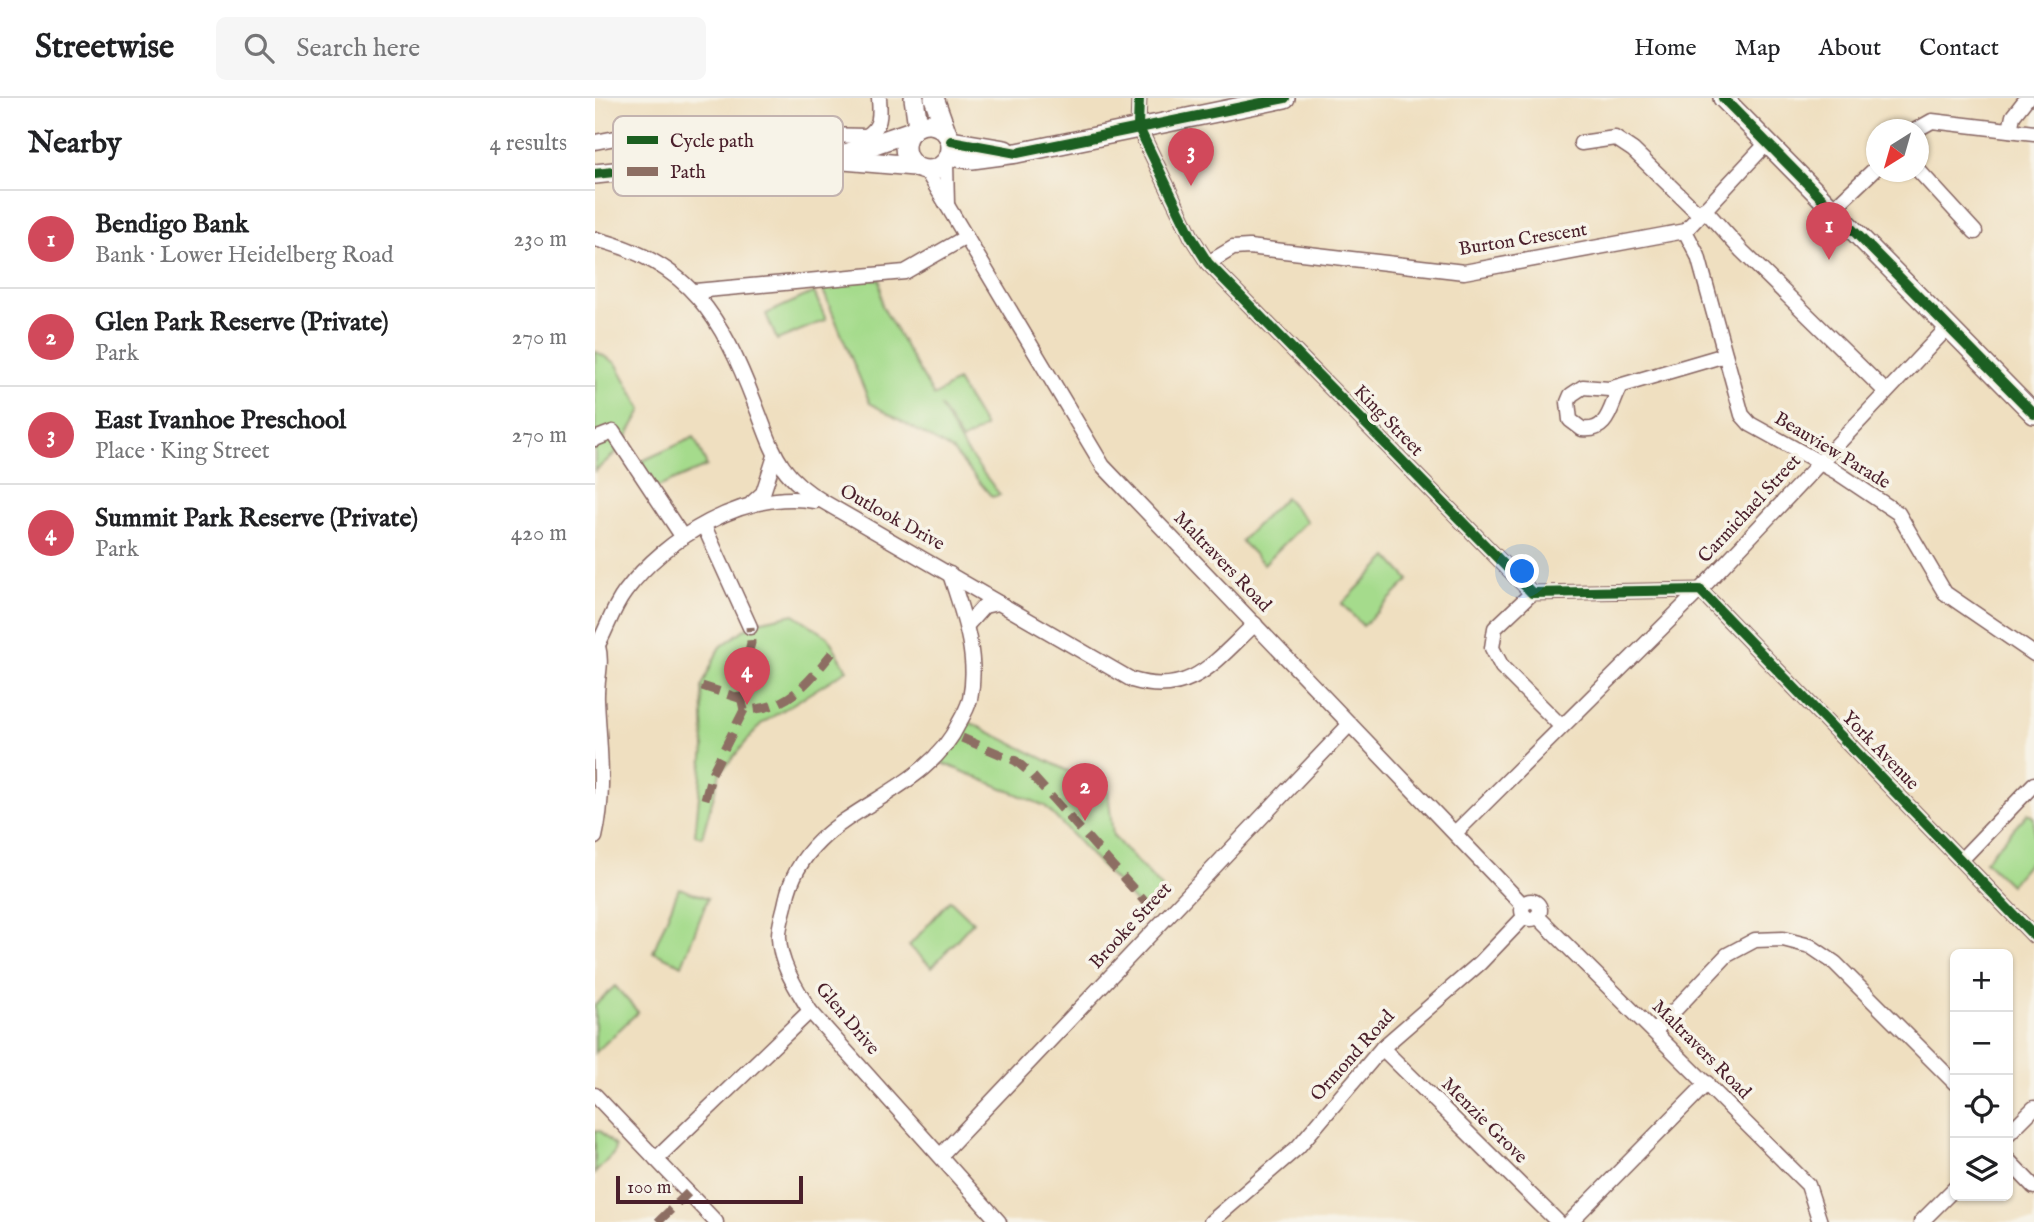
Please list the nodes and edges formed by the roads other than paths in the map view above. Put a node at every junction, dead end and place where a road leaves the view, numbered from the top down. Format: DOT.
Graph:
graph roads {
  1 [pos="879,98"];
  2 [pos="914,98"];
  3 [pos="934,98"];
  4 [pos="1139,98"];
  5 [pos="1285,98"];
  6 [pos="1723,98"];
  7 [pos="1729,98"];
  8 [pos="2027,98"];
  9 [pos="1742,116"];
  10 [pos="1929,123"];
  11 [pos="1138,126"];
  12 [pos="915,128"];
  13 [pos="2010,130"];
  14 [pos="2034,133"];
  15 [pos="843,135"];
  16 [pos="613,138"];
  17 [pos="595,142"];
  18 [pos="1768,142"];
  19 [pos="1581,143"];
  20 [pos="948,149"];
  21 [pos="843,155"];
  22 [pos="843,160"];
  23 [pos="920,168"];
  24 [pos="613,172"];
  25 [pos="595,174"];
  26 [pos="1866,177"];
  27 [pos="1929,182"];
  28 [pos="947,205"];
  29 [pos="1834,208"];
  30 [pos="1702,212"];
  31 [pos="1685,231"];
  32 [pos="1975,232"];
  33 [pos="966,237"];
  34 [pos="595,239"];
  35 [pos="1208,263"];
  36 [pos="695,291"];
  37 [pos="1949,326"];
  38 [pos="1725,355"];
  39 [pos="1621,386"];
  40 [pos="1885,391"];
  41 [pos="2034,414"];
  42 [pos="595,439"];
  43 [pos="775,456"];
  44 [pos="1819,463"];
  45 [pos="824,502"];
  46 [pos="751,505"];
  47 [pos="704,526"];
  48 [pos="682,536"];
  49 [pos="950,573"];
  50 [pos="1700,590"];
  51 [pos="1532,593"];
  52 [pos="998,603"];
  53 [pos="1255,624"];
  54 [pos="967,625"];
  55 [pos="750,627"];
  56 [pos="596,648"];
  57 [pos="2034,654"];
  58 [pos="1350,724"];
  59 [pos="1561,726"];
  60 [pos="2034,784"];
  61 [pos="1455,833"];
  62 [pos="595,837"];
  63 [pos="1961,860"];
  64 [pos="1529,912"];
  65 [pos="2034,936"];
  66 [pos="810,1011"];
  67 [pos="1655,1031"];
  68 [pos="1382,1048"];
  69 [pos="1950,1078"];
  70 [pos="1707,1083"];
  71 [pos="595,1095"];
  72 [pos="2034,1108"];
  73 [pos="2013,1129"];
  74 [pos="940,1155"];
  75 [pos="656,1159"];
  76 [pos="2013,1165"];
  77 [pos="2034,1187"];
  78 [pos="1950,1193"];
  79 [pos="716,1222"];
  80 [pos="999,1222"];
  81 [pos="1211,1222"];
  82 [pos="1558,1222"];
  83 [pos="1570,1222"];
  84 [pos="1820,1222"];
  85 [pos="1921,1222"];
  1 -- 15 [label="street"];
  2 -- 12 [label="main road"];
  3 -- 20 [label="main road"];
  4 -- 11 [label="street"];
  5 -- 11 [label="main road"];
  6 -- 9 [label="main road"];
  7 -- 9 [label="main road"];
  8 -- 13 [label="street"];
  9 -- 18 [label="main road"];
  10 -- 13 [label="street"];
  11 -- 20 [label="main road"];
  11 -- 35 [label="street, King Street"];
  12 -- 20 [label="main road"];
  12 -- 21 [label="main road"];
  12 -- 23 [label="main road"];
  13 -- 14 [label="street"];
  16 -- 17 [label="street"];
  18 -- 29 [label="main road"];
  18 -- 30 [label="street"];
  19 -- 30 [label="street"];
  20 -- 23 [label="main road"];
  20 -- 28 [label="street, Maltravers Road"];
  22 -- 23 [label="main road"];
  23 -- 28 [label="street, Maltravers Road"];
  24 -- 25 [label="main road"];
  26 -- 29 [label="street"];
  27 -- 32 [label="street"];
  28 -- 33 [label="street, Maltravers Road"];
  29 -- 37 [label="main road"];
  30 -- 31 [label="street"];
  30 -- 40 [label="street"];
  31 -- 35 [label="street, Burton Crescent"];
  31 -- 38 [label="street, Beauview Parade"];
  33 -- 36 [label="street"];
  33 -- 53 [label="street, Maltravers Road"];
  34 -- 36 [label="street, Outlook Drive"];
  35 -- 51 [label="street, King Street"];
  36 -- 43 [label="street, Outlook Drive"];
  37 -- 40 [label="street, Carmichael Street"];
  37 -- 41 [label="main road"];
  38 -- 39 [label="street"];
  38 -- 44 [label="street, Beauview Parade"];
  40 -- 44 [label="street, Carmichael Street"];
  42 -- 48 [label="street"];
  43 -- 45 [label="street, Outlook Drive"];
  43 -- 46 [label="street"];
  44 -- 50 [label="street, Carmichael Street"];
  44 -- 57 [label="street, Beauview Parade"];
  45 -- 46 [label="street"];
  45 -- 49 [label="street, Outlook Drive"];
  46 -- 47 [label="street"];
  47 -- 48 [label="street"];
  47 -- 55 [label="street"];
  48 -- 56 [label="street"];
  49 -- 52 [label="street, Outlook Drive"];
  49 -- 54 [label="street, Glen Drive"];
  50 -- 51 [label="street"];
  50 -- 59 [label="street, Carmichael Street"];
  50 -- 63 [label="street, York Avenue"];
  51 -- 59 [label="street"];
  52 -- 53 [label="street, Outlook Drive"];
  52 -- 54 [label="street"];
  53 -- 58 [label="street, Maltravers Road"];
  54 -- 66 [label="street, Glen Drive"];
  56 -- 62 [label="street"];
  58 -- 61 [label="street, Maltravers Road"];
  58 -- 74 [label="street, Brooke Street"];
  59 -- 61 [label="street, Carmichael Street"];
  60 -- 63 [label="street"];
  61 -- 64 [label="street, Maltravers Road"];
  63 -- 65 [label="street, York Avenue"];
  64 -- 67 [label="street, Maltravers Road"];
  64 -- 68 [label="street, Ormond Road"];
  66 -- 74 [label="street, Glen Drive"];
  66 -- 75 [label="street"];
  67 -- 69 [label="street"];
  67 -- 70 [label="street, Maltravers Road"];
  68 -- 81 [label="street, Ormond Road"];
  68 -- 82 [label="street, Menzie Grove"];
  70 -- 83 [label="street"];
  70 -- 84 [label="street, Maltravers Road"];
  71 -- 75 [label="street"];
  72 -- 73 [label="street"];
  74 -- 80 [label="street, Glen Drive"];
  75 -- 79 [label="street"];
  76 -- 77 [label="street"];
  78 -- 85 [label="street"];
}
